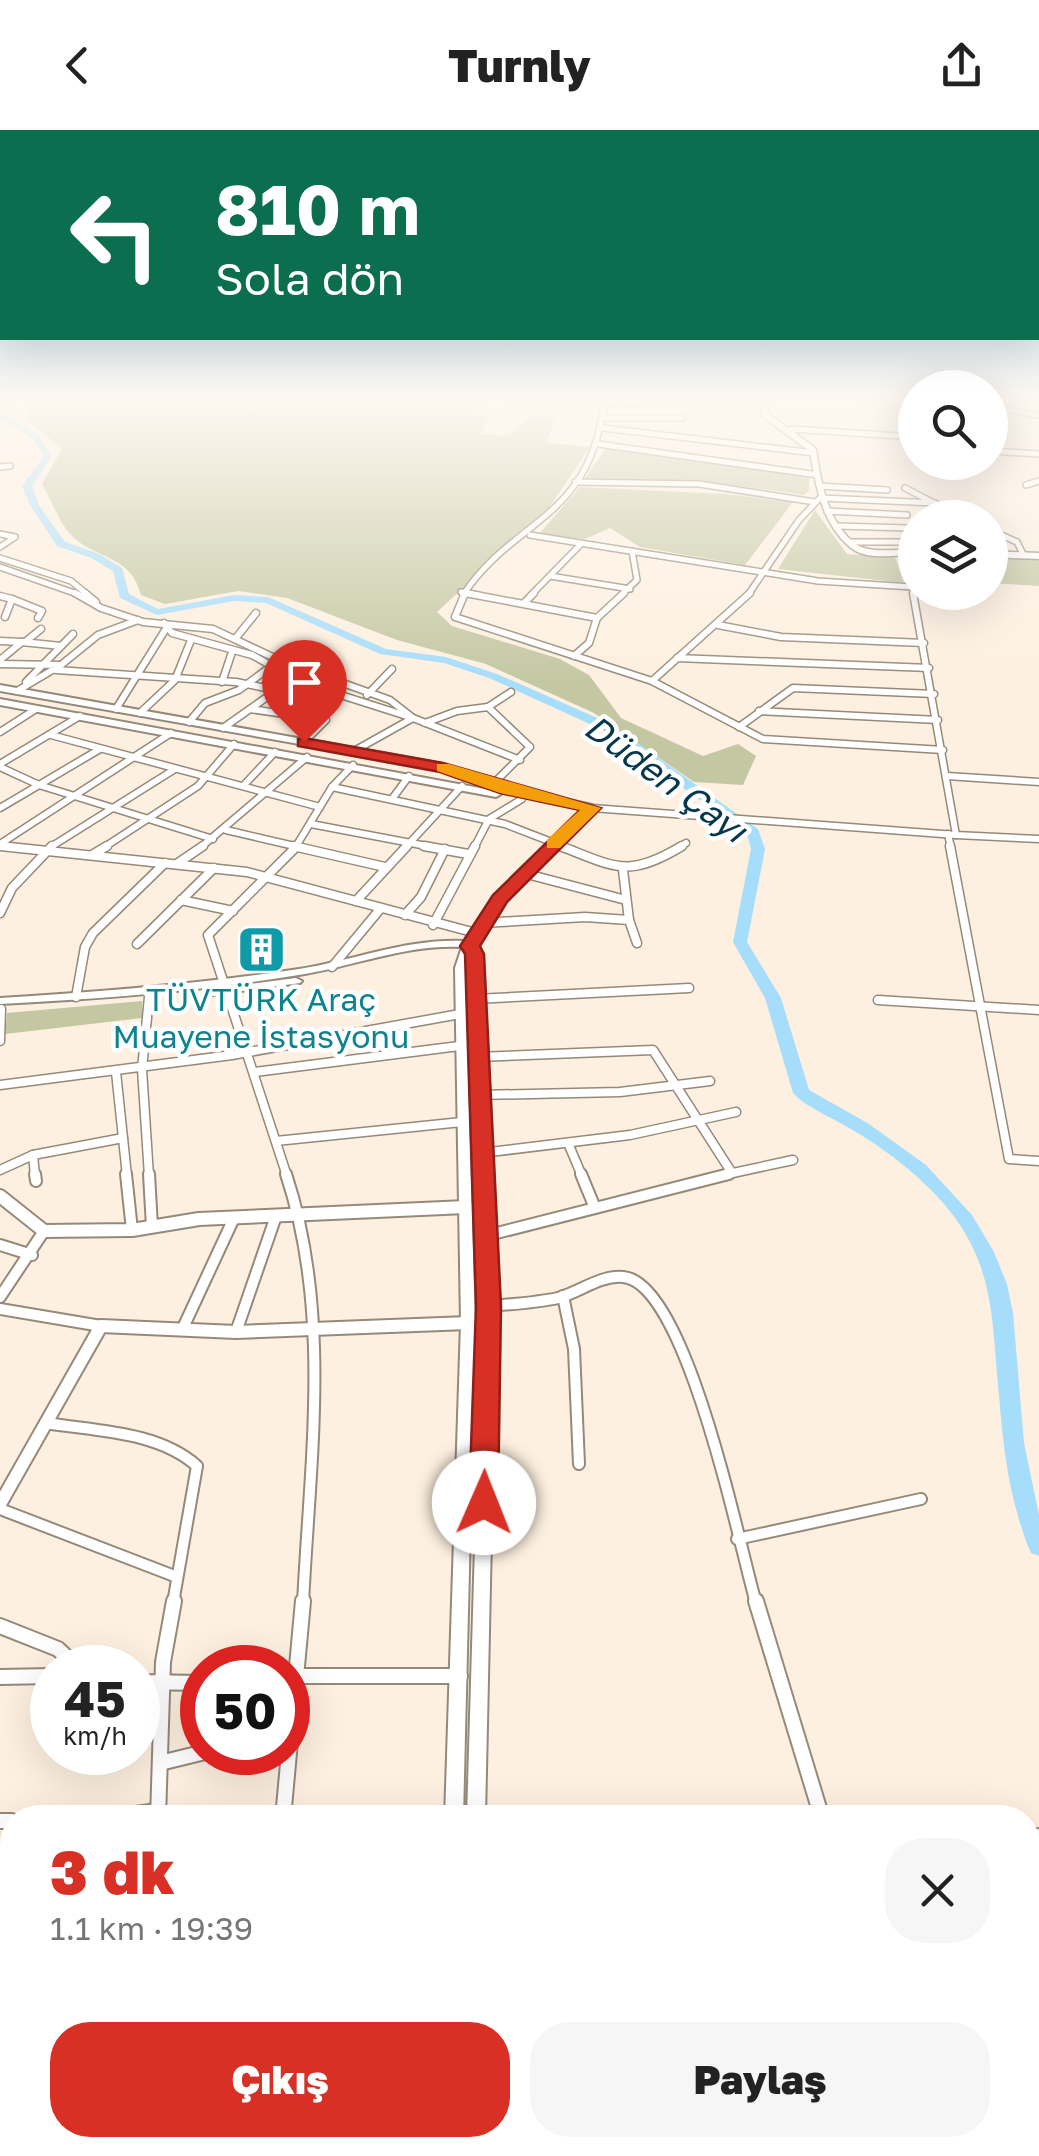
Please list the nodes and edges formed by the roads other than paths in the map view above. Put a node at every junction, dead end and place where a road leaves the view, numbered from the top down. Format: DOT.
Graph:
graph roads {
  1 [pos="567,494"];
  2 [pos="760,494"];
  3 [pos="820,494"];
  4 [pos="821,503"];
  5 [pos="898,503"];
  6 [pos="898,514"];
  7 [pos="838,526"];
  8 [pos="898,528"];
  9 [pos="530,535"];
  10 [pos="2,536"];
  11 [pos="1008,538"];
  12 [pos="849,542"];
  13 [pos="898,542"];
  14 [pos="581,544"];
  15 [pos="0,547"];
  16 [pos="632,551"];
  17 [pos="898,553"];
  18 [pos="1008,555"];
  19 [pos="1024,556"];
  20 [pos="1039,556"];
  21 [pos="0,558"];
  22 [pos="2,569"];
  23 [pos="765,573"];
  24 [pos="550,576"];
  25 [pos="898,586"];
  26 [pos="630,590"];
  27 [pos="461,592"];
  28 [pos="0,596"];
  29 [pos="11,602"];
  30 [pos="524,604"];
  31 [pos="101,608"];
  32 [pos="917,610"];
  33 [pos="256,613"];
  34 [pos="5,617"];
  35 [pos="38,618"];
  36 [pos="598,618"];
  37 [pos="138,620"];
  38 [pos="718,624"];
  39 [pos="166,625"];
  40 [pos="41,629"];
  41 [pos="73,634"];
  42 [pos="191,640"];
  43 [pos="235,640"];
  44 [pos="0,641"];
  45 [pos="23,642"];
  46 [pos="924,642"];
  47 [pos="62,646"];
  48 [pos="296,648"];
  49 [pos="232,652"];
  50 [pos="574,656"];
  51 [pos="678,658"];
  52 [pos="279,660"];
  53 [pos="0,662"];
  54 [pos="337,662"];
  55 [pos="793,663"];
  56 [pos="42,665"];
  57 [pos="272,667"];
  58 [pos="58,668"];
  59 [pos="392,668"];
  60 [pos="929,668"];
  61 [pos="319,675"];
  62 [pos="139,676"];
  63 [pos="175,680"];
  64 [pos="652,681"];
  65 [pos="222,682"];
  66 [pos="303,683"];
  67 [pos="245,684"];
  68 [pos="0,688"];
  69 [pos="793,688"];
  70 [pos="18,691"];
  71 [pos="274,692"];
  72 [pos="370,692"];
  73 [pos="511,692"];
  74 [pos="934,694"];
  75 [pos="362,700"];
  76 [pos="0,702"];
  77 [pos="488,707"];
  78 [pos="36,708"];
  79 [pos="116,708"];
  80 [pos="250,709"];
  81 [pos="759,712"];
  82 [pos="140,713"];
  83 [pos="80,716"];
  84 [pos="413,718"];
  85 [pos="938,720"];
  86 [pos="189,722"];
  87 [pos="426,722"];
  88 [pos="739,727"];
  89 [pos="224,728"];
  90 [pos="0,732"];
  91 [pos="170,733"];
  92 [pos="51,735"];
  93 [pos="304,742"];
  94 [pos="234,744"];
  95 [pos="100,749"];
  96 [pos="943,750"];
  97 [pos="275,752"];
  98 [pos="354,752"];
  99 [pos="307,757"];
  100 [pos="138,759"];
  101 [pos="520,760"];
  102 [pos="0,766"];
  103 [pos="352,766"];
  104 [pos="175,769"];
  105 [pos="409,776"];
  106 [pos="947,776"];
  107 [pos="207,778"];
  108 [pos="1039,782"];
  109 [pos="39,785"];
  110 [pos="492,785"];
  111 [pos="244,786"];
  112 [pos="462,786"];
  113 [pos="332,787"];
  114 [pos="267,794"];
  115 [pos="78,796"];
  116 [pos="392,799"];
  117 [pos="522,800"];
  118 [pos="116,806"];
  119 [pos="320,807"];
  120 [pos="0,808"];
  121 [pos="592,808"];
  122 [pos="442,809"];
  123 [pos="703,816"];
  124 [pos="150,819"];
  125 [pos="489,820"];
  126 [pos="311,824"];
  127 [pos="226,830"];
  128 [pos="952,834"];
  129 [pos="213,839"];
  130 [pos="1039,839"];
  131 [pos="412,842"];
  132 [pos="556,842"];
  133 [pos="686,843"];
  134 [pos="0,845"];
  135 [pos="296,847"];
  136 [pos="445,849"];
  137 [pos="41,852"];
  138 [pos="468,854"];
  139 [pos="91,856"];
  140 [pos="166,863"];
  141 [pos="177,864"];
  142 [pos="384,867"];
  143 [pos="214,868"];
  144 [pos="623,870"];
  145 [pos="523,873"];
  146 [pos="269,877"];
  147 [pos="182,900"];
  148 [pos="626,900"];
  149 [pos="356,902"];
  150 [pos="380,908"];
  151 [pos="234,911"];
  152 [pos="0,912"];
  153 [pos="405,915"];
  154 [pos="629,920"];
  155 [pos="434,925"];
  156 [pos="465,940"];
  157 [pos="638,943"];
  158 [pos="137,944"];
  159 [pos="332,967"];
  160 [pos="287,978"];
  161 [pos="224,988"];
  162 [pos="689,988"];
  163 [pos="76,997"];
  164 [pos="149,997"];
  165 [pos="475,999"];
  166 [pos="878,1000"];
  167 [pos="980,1006"];
  168 [pos="0,1007"];
  169 [pos="1039,1010"];
  170 [pos="460,1014"];
  171 [pos="0,1041"];
  172 [pos="459,1046"];
  173 [pos="248,1049"];
  174 [pos="476,1058"];
  175 [pos="142,1069"];
  176 [pos="116,1072"];
  177 [pos="254,1072"];
  178 [pos="710,1081"];
  179 [pos="0,1085"];
  180 [pos="674,1086"];
  181 [pos="478,1095"];
  182 [pos="736,1112"];
  183 [pos="697,1121"];
  184 [pos="462,1122"];
  185 [pos="123,1138"];
  186 [pos="276,1141"];
  187 [pos="568,1143"];
  188 [pos="482,1153"];
  189 [pos="464,1154"];
  190 [pos="32,1155"];
  191 [pos="794,1160"];
  192 [pos="1039,1161"];
  193 [pos="0,1170"];
  194 [pos="730,1170"];
  195 [pos="36,1181"];
  196 [pos="0,1196"];
  197 [pos="466,1207"];
  198 [pos="595,1208"];
  199 [pos="300,1214"];
  200 [pos="276,1216"];
  201 [pos="234,1218"];
  202 [pos="152,1227"];
  203 [pos="44,1230"];
  204 [pos="132,1230"];
  205 [pos="484,1236"];
  206 [pos="0,1245"];
  207 [pos="32,1256"];
  208 [pos="0,1296"];
  209 [pos="563,1296"];
  210 [pos="489,1306"];
  211 [pos="0,1309"];
  212 [pos="468,1324"];
  213 [pos="101,1326"];
  214 [pos="317,1329"];
  215 [pos="182,1330"];
  216 [pos="236,1332"];
  217 [pos="46,1423"];
  218 [pos="579,1464"];
  219 [pos="920,1499"];
  220 [pos="0,1506"];
  221 [pos="737,1539"];
  222 [pos="177,1578"];
  223 [pos="0,1626"];
  224 [pos="48,1645"];
  225 [pos="295,1645"];
  226 [pos="310,1675"];
  227 [pos="30,1676"];
  228 [pos="460,1676"];
  229 [pos="0,1677"];
  230 [pos="160,1685"];
  231 [pos="180,1685"];
  232 [pos="166,1686"];
  233 [pos="180,1758"];
  234 [pos="160,1763"];
  235 [pos="160,1775"];
  236 [pos="287,1775"];
  237 [pos="158,1805"];
  238 [pos="283,1805"];
  239 [pos="455,1805"];
  240 [pos="476,1805"];
  241 [pos="818,1805"];
  1 -- 9 [label="street"];
  2 -- 4 [label="street"];
  3 -- 4 [label="street"];
  4 -- 5 [label="street"];
  4 -- 6 [label="street"];
  4 -- 7 [label="street"];
  4 -- 23 [label="street"];
  7 -- 8 [label="street"];
  7 -- 12 [label="street"];
  9 -- 14 [label="street"];
  9 -- 27 [label="street"];
  10 -- 15 [label="street"];
  11 -- 19 [label="street"];
  12 -- 13 [label="street"];
  12 -- 17 [label="street"];
  14 -- 16 [label="street"];
  14 -- 24 [label="street"];
  16 -- 23 [label="street"];
  16 -- 26 [label="street"];
  18 -- 19 [label="street"];
  19 -- 20 [label="street"];
  21 -- 31 [label="street"];
  22 -- 31 [label="street"];
  23 -- 25 [label="street"];
  23 -- 38 [label="street"];
  24 -- 26 [label="street"];
  24 -- 30 [label="street"];
  26 -- 36 [label="street"];
  27 -- 30 [label="street"];
  27 -- 50 [label="street"];
  28 -- 29 [label="street"];
  29 -- 34 [label="street"];
  29 -- 35 [label="street"];
  30 -- 36 [label="street"];
  31 -- 37 [label="street"];
  32 -- 46 [label="street"];
  33 -- 43 [label="street"];
  36 -- 50 [label="street"];
  37 -- 39 [label="street"];
  37 -- 58 [label="street"];
  38 -- 46 [label="street"];
  38 -- 51 [label="street"];
  39 -- 42 [label="street"];
  39 -- 43 [label="street"];
  39 -- 62 [label="street"];
  40 -- 45 [label="street"];
  41 -- 47 [label="street"];
  42 -- 49 [label="street"];
  42 -- 63 [label="street"];
  43 -- 52 [label="street"];
  44 -- 45 [label="street"];
  45 -- 47 [label="street"];
  45 -- 53 [label="street"];
  46 -- 60 [label="street"];
  47 -- 56 [label="street"];
  48 -- 52 [label="street"];
  49 -- 57 [label="street"];
  49 -- 65 [label="street"];
  50 -- 64 [label="street"];
  51 -- 55 [label="street"];
  51 -- 64 [label="street"];
  52 -- 57 [label="street"];
  52 -- 61 [label="street"];
  53 -- 56 [label="street"];
  54 -- 61 [label="street"];
  55 -- 60 [label="street"];
  55 -- 69 [label="street"];
  56 -- 58 [label="street"];
  56 -- 70 [label="street"];
  57 -- 66 [label="street"];
  57 -- 67 [label="street"];
  58 -- 62 [label="street"];
  58 -- 70 [label="street"];
  59 -- 72 [label="street"];
  60 -- 74 [label="street"];
  61 -- 66 [label="street"];
  61 -- 72 [label="street"];
  62 -- 63 [label="street"];
  62 -- 79 [label="street"];
  63 -- 65 [label="street"];
  63 -- 82 [label="street"];
  64 -- 88 [label="street"];
  65 -- 67 [label="street"];
  66 -- 71 [label="street"];
  66 -- 75 [label="street"];
  67 -- 71 [label="street"];
  67 -- 86 [label="street"];
  68 -- 70 [label="main road"];
  69 -- 74 [label="street"];
  69 -- 81 [label="street"];
  70 -- 79 [label="main road"];
  71 -- 80 [label="street"];
  72 -- 75 [label="street"];
  72 -- 84 [label="street"];
  73 -- 77 [label="street"];
  74 -- 85 [label="street"];
  75 -- 84 [label="street"];
  76 -- 78 [label="main road"];
  77 -- 87 [label="street"];
  77 -- 101 [label="street"];
  78 -- 83 [label="main road"];
  78 -- 90 [label="street"];
  79 -- 82 [label="main road"];
  80 -- 89 [label="street"];
  80 -- 93 [label="street"];
  81 -- 85 [label="street"];
  81 -- 88 [label="street"];
  82 -- 86 [label="main road"];
  83 -- 91 [label="main road"];
  83 -- 92 [label="street"];
  84 -- 87 [label="street"];
  84 -- 98 [label="street"];
  85 -- 96 [label="street"];
  86 -- 89 [label="main road"];
  87 -- 101 [label="street"];
  88 -- 96 [label="street"];
  89 -- 93 [label="main road"];
  91 -- 94 [label="main road"];
  91 -- 100 [label="street"];
  92 -- 95 [label="street"];
  92 -- 102 [label="street"];
  93 -- 98 [label="main road"];
  94 -- 97 [label="main road"];
  94 -- 107 [label="street"];
  95 -- 100 [label="street"];
  95 -- 109 [label="street"];
  96 -- 106 [label="street"];
  97 -- 99 [label="main road"];
  97 -- 111 [label="street"];
  98 -- 110 [label="main road"];
  99 -- 103 [label="main road"];
  99 -- 114 [label="street"];
  100 -- 104 [label="street"];
  100 -- 115 [label="street"];
  101 -- 110 [label="street"];
  102 -- 109 [label="street"];
  103 -- 105 [label="main road"];
  103 -- 113 [label="street"];
  104 -- 107 [label="street"];
  104 -- 118 [label="street"];
  105 -- 112 [label="main road"];
  105 -- 116 [label="street"];
  106 -- 108 [label="street"];
  106 -- 128 [label="street"];
  107 -- 111 [label="street"];
  107 -- 124 [label="street"];
  109 -- 115 [label="street"];
  109 -- 120 [label="street"];
  110 -- 121 [label="main road"];
  111 -- 114 [label="street"];
  112 -- 117 [label="main road"];
  112 -- 122 [label="street"];
  113 -- 116 [label="street"];
  113 -- 119 [label="street"];
  114 -- 119 [label="street"];
  114 -- 127 [label="street"];
  115 -- 118 [label="street"];
  115 -- 134 [label="street"];
  116 -- 122 [label="street"];
  117 -- 121 [label="main road"];
  117 -- 125 [label="street"];
  118 -- 124 [label="street"];
  118 -- 137 [label="street"];
  119 -- 126 [label="street"];
  121 -- 123 [label="street"];
  121 -- 132 [label="main road"];
  122 -- 125 [label="street"];
  122 -- 131 [label="street"];
  123 -- 128 [label="street"];
  124 -- 129 [label="street"];
  124 -- 139 [label="street"];
  125 -- 132 [label="street"];
  125 -- 138 [label="street"];
  126 -- 131 [label="street"];
  126 -- 135 [label="street"];
  127 -- 129 [label="street"];
  127 -- 135 [label="street"];
  128 -- 130 [label="street"];
  128 -- 167 [label="street"];
  129 -- 141 [label="street"];
  131 -- 136 [label="street"];
  131 -- 142 [label="street"];
  132 -- 144 [label="street"];
  132 -- 145 [label="main road"];
  133 -- 144 [label="street"];
  134 -- 137 [label="street"];
  135 -- 142 [label="street"];
  135 -- 146 [label="street"];
  136 -- 138 [label="street"];
  136 -- 153 [label="street"];
  137 -- 139 [label="street"];
  137 -- 152 [label="street"];
  138 -- 155 [label="street"];
  139 -- 140 [label="street"];
  140 -- 141 [label="street"];
  140 -- 163 [label="street"];
  141 -- 143 [label="street"];
  142 -- 149 [label="street"];
  143 -- 146 [label="street"];
  143 -- 147 [label="street"];
  144 -- 148 [label="street"];
  145 -- 148 [label="street"];
  145 -- 156 [label="main road"];
  146 -- 149 [label="street"];
  146 -- 151 [label="street"];
  147 -- 151 [label="street"];
  147 -- 158 [label="street"];
  148 -- 154 [label="street"];
  149 -- 150 [label="street"];
  150 -- 153 [label="street"];
  150 -- 159 [label="street"];
  151 -- 161 [label="street"];
  153 -- 155 [label="street"];
  154 -- 156 [label="street"];
  154 -- 157 [label="street"];
  155 -- 156 [label="street"];
  156 -- 159 [label="main road"];
  156 -- 160 [label="main road"];
  156 -- 165 [label="main road"];
  156 -- 170 [label="main road"];
  159 -- 160 [label="main road"];
  160 -- 161 [label="main road"];
  161 -- 163 [label="main road"];
  161 -- 164 [label="main road"];
  161 -- 173 [label="street"];
  162 -- 165 [label="street"];
  163 -- 168 [label="main road"];
  164 -- 168 [label="main road"];
  164 -- 175 [label="street"];
  165 -- 174 [label="main road"];
  166 -- 167 [label="street"];
  167 -- 169 [label="street"];
  167 -- 192 [label="street"];
  168 -- 171 [label="street"];
  170 -- 172 [label="main road"];
  170 -- 173 [label="street"];
  172 -- 177 [label="street"];
  172 -- 184 [label="main road"];
  173 -- 175 [label="street"];
  173 -- 177 [label="street"];
  174 -- 180 [label="street"];
  174 -- 181 [label="main road"];
  175 -- 176 [label="street"];
  175 -- 202 [label="street"];
  176 -- 179 [label="street"];
  176 -- 185 [label="street"];
  177 -- 186 [label="street"];
  178 -- 180 [label="street"];
  180 -- 181 [label="street"];
  180 -- 183 [label="street"];
  181 -- 188 [label="main road"];
  182 -- 183 [label="street"];
  183 -- 187 [label="street"];
  183 -- 194 [label="street"];
  184 -- 186 [label="street"];
  184 -- 189 [label="main road"];
  185 -- 190 [label="street"];
  185 -- 204 [label="street"];
  186 -- 199 [label="street"];
  187 -- 188 [label="street"];
  187 -- 198 [label="street"];
  188 -- 189 [label="street"];
  188 -- 205 [label="main road"];
  189 -- 197 [label="main road"];
  190 -- 193 [label="street"];
  190 -- 195 [label="street"];
  191 -- 194 [label="street"];
  194 -- 198 [label="street"];
  196 -- 203 [label="street"];
  197 -- 199 [label="street"];
  197 -- 212 [label="main road"];
  198 -- 205 [label="street"];
  199 -- 200 [label="street"];
  199 -- 214 [label="street"];
  200 -- 201 [label="street"];
  200 -- 216 [label="street"];
  201 -- 202 [label="street"];
  201 -- 215 [label="street"];
  202 -- 204 [label="street"];
  203 -- 204 [label="street"];
  203 -- 207 [label="street"];
  205 -- 210 [label="main road"];
  206 -- 207 [label="street"];
  207 -- 208 [label="street"];
  209 -- 210 [label="street"];
  209 -- 218 [label="street"];
  209 -- 221 [label="street"];
  210 -- 240 [label="main road"];
  211 -- 213 [label="street"];
  212 -- 214 [label="street"];
  212 -- 228 [label="main road"];
  213 -- 215 [label="street"];
  213 -- 217 [label="street"];
  214 -- 216 [label="street"];
  214 -- 225 [label="street"];
  215 -- 216 [label="street"];
  217 -- 220 [label="street"];
  217 -- 222 [label="street"];
  219 -- 221 [label="street"];
  220 -- 222 [label="street"];
  221 -- 241 [label="street"];
  222 -- 232 [label="street"];
  223 -- 224 [label="street"];
  226 -- 228 [label="street"];
  227 -- 229 [label="street"];
  228 -- 239 [label="main road"];
  230 -- 232 [label="street"];
  231 -- 232 [label="street"];
  232 -- 234 [label="street"];
  233 -- 234 [label="street"];
  235 -- 237 [label="street"];
  236 -- 238 [label="street"];
}
